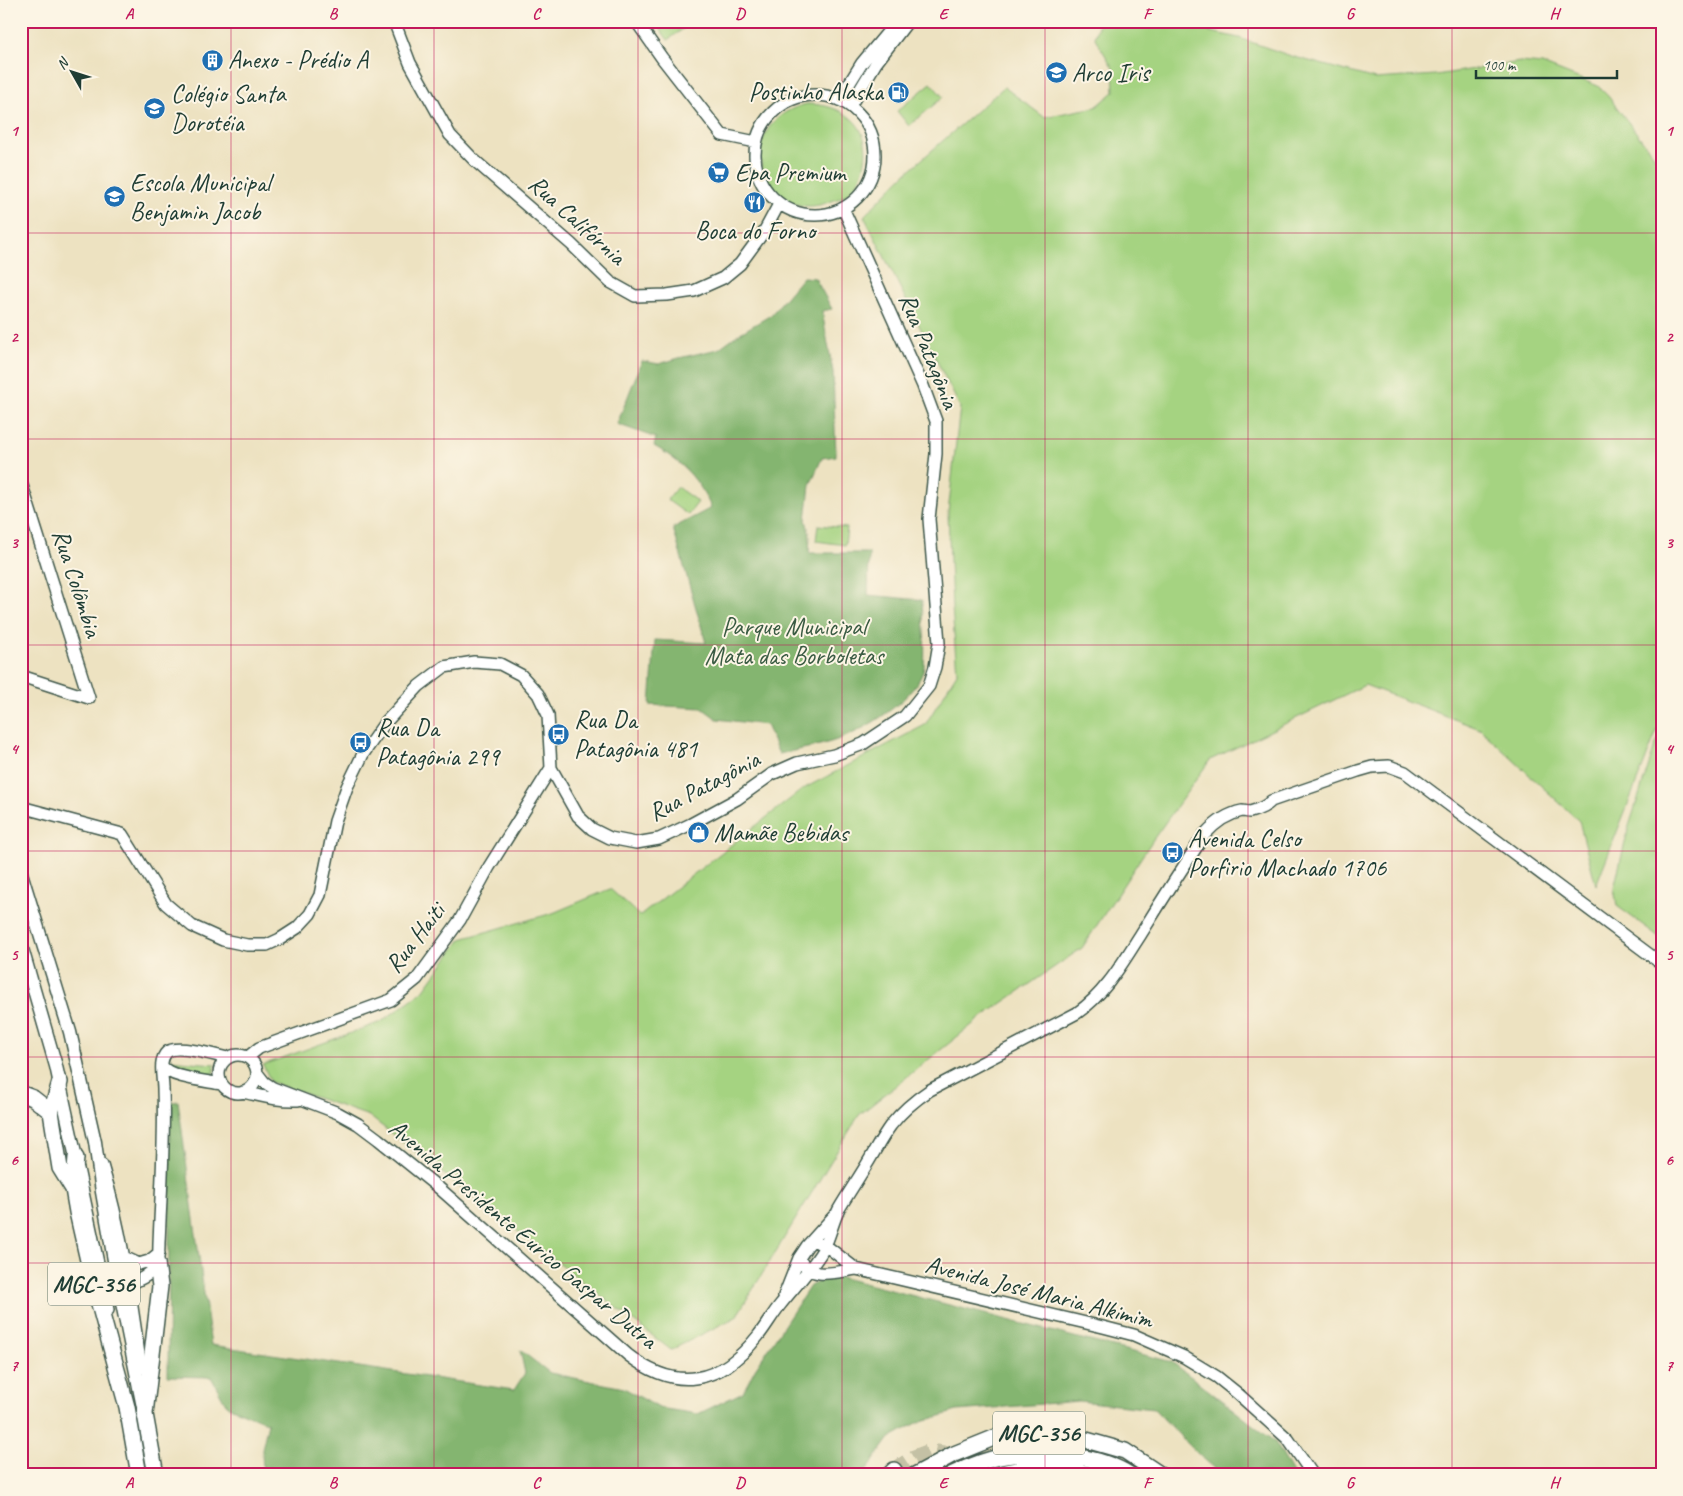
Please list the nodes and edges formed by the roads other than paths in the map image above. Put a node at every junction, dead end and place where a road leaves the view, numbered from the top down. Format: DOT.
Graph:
graph roads {
  1 [pos="394,21"];
  2 [pos="636,21"];
  3 [pos="897,21"];
  4 [pos="908,21"];
  5 [pos="845,103"];
  6 [pos="756,142"];
  7 [pos="779,204"];
  8 [pos="843,208"];
  9 [pos="21,482"];
  10 [pos="21,676"];
  11 [pos="551,768"];
  12 [pos="22,808"];
  13 [pos="21,873"];
  14 [pos="21,945"];
  15 [pos="1662,964"];
  16 [pos="248,1057"];
  17 [pos="227,1058"];
  18 [pos="162,1066"];
  19 [pos="257,1073"];
  20 [pos="176,1074"];
  21 [pos="60,1082"];
  22 [pos="221,1084"];
  23 [pos="243,1092"];
  24 [pos="25,1095"];
  25 [pos="163,1096"];
  26 [pos="302,1100"];
  27 [pos="51,1112"];
  28 [pos="76,1158"];
  29 [pos="73,1189"];
  30 [pos="107,1194"];
  31 [pos="85,1202"];
  32 [pos="839,1211"];
  33 [pos="807,1246"];
  34 [pos="825,1246"];
  35 [pos="124,1257"];
  36 [pos="158,1258"];
  37 [pos="799,1258"];
  38 [pos="98,1267"];
  39 [pos="856,1269"];
  40 [pos="809,1271"];
  41 [pos="124,1283"];
  42 [pos="781,1304"];
  43 [pos="127,1407"];
  44 [pos="145,1414"];
  45 [pos="139,1475"];
  46 [pos="156,1475"];
  47 [pos="915,1475"];
  48 [pos="951,1475"];
  49 [pos="994,1475"];
  50 [pos="1089,1475"];
  51 [pos="1130,1475"];
  52 [pos="1161,1475"];
  53 [pos="1313,1475"];
  1 -- 7 [label="street, Rua Califórnia"];
  2 -- 6 [label="street"];
  3 -- 5 [label="street"];
  4 -- 5 [label="street"];
  5 -- 6 [label="street"];
  5 -- 8 [label="street"];
  6 -- 7 [label="street"];
  7 -- 8 [label="street"];
  8 -- 11 [label="street, Rua Patagônia"];
  9 -- 10 [label="street, Rua Colômbia"];
  11 -- 12 [label="street, Rua Patagônia"];
  11 -- 16 [label="street, Rua Haiti"];
  13 -- 30 [label="main road, MGC-356"];
  14 -- 21 [label="main road, MGC-356"];
  15 -- 32 [label="street, Avenida Presidente Eurico Gaspar Dutra"];
  16 -- 17 [label="street"];
  16 -- 19 [label="street"];
  17 -- 18 [label="street"];
  17 -- 22 [label="street"];
  18 -- 20 [label="street"];
  18 -- 25 [label="street"];
  19 -- 23 [label="street"];
  19 -- 26 [label="street, Avenida Presidente Eurico Gaspar Dutra"];
  20 -- 22 [label="street"];
  20 -- 25 [label="street"];
  21 -- 27 [label="highway"];
  21 -- 28 [label="main road, MGC-356"];
  22 -- 23 [label="street"];
  23 -- 26 [label="street, Avenida Presidente Eurico Gaspar Dutra"];
  24 -- 27 [label="highway"];
  25 -- 36 [label="street"];
  26 -- 42 [label="street, Avenida Presidente Eurico Gaspar Dutra"];
  27 -- 29 [label="highway"];
  28 -- 29 [label="highway, MGC-356"];
  28 -- 31 [label="street, MGC-356"];
  29 -- 43 [label="highway, MGC-356"];
  30 -- 31 [label="street"];
  30 -- 35 [label="street, MGC-356"];
  30 -- 41 [label="main road, MGC-356"];
  31 -- 38 [label="street, MGC-356"];
  32 -- 33 [label="street, Avenida Presidente Eurico Gaspar Dutra"];
  32 -- 34 [label="street, Avenida Presidente Eurico Gaspar Dutra"];
  33 -- 34 [label="street"];
  33 -- 37 [label="street, Avenida Presidente Eurico Gaspar Dutra"];
  34 -- 39 [label="street, Avenida José Maria Alkimim"];
  34 -- 40 [label="street, Avenida Presidente Eurico Gaspar Dutra"];
  35 -- 36 [label="street"];
  35 -- 41 [label="street, MGC-356"];
  36 -- 41 [label="street"];
  36 -- 44 [label="highway"];
  37 -- 40 [label="street"];
  37 -- 42 [label="street, Avenida Presidente Eurico Gaspar Dutra"];
  38 -- 41 [label="street"];
  38 -- 43 [label="street, MGC-356"];
  39 -- 40 [label="street, Avenida José Maria Alkimim"];
  39 -- 53 [label="street, Avenida José Maria Alkimim"];
  40 -- 42 [label="street, Avenida Presidente Eurico Gaspar Dutra"];
  41 -- 44 [label="main road, MGC-356"];
  43 -- 45 [label="highway, MGC-356"];
  44 -- 46 [label="highway, MGC-356"];
  47 -- 52 [label="highway, MGC-356"];
  48 -- 51 [label="highway, MGC-356"];
  49 -- 50 [label="highway"];
}
